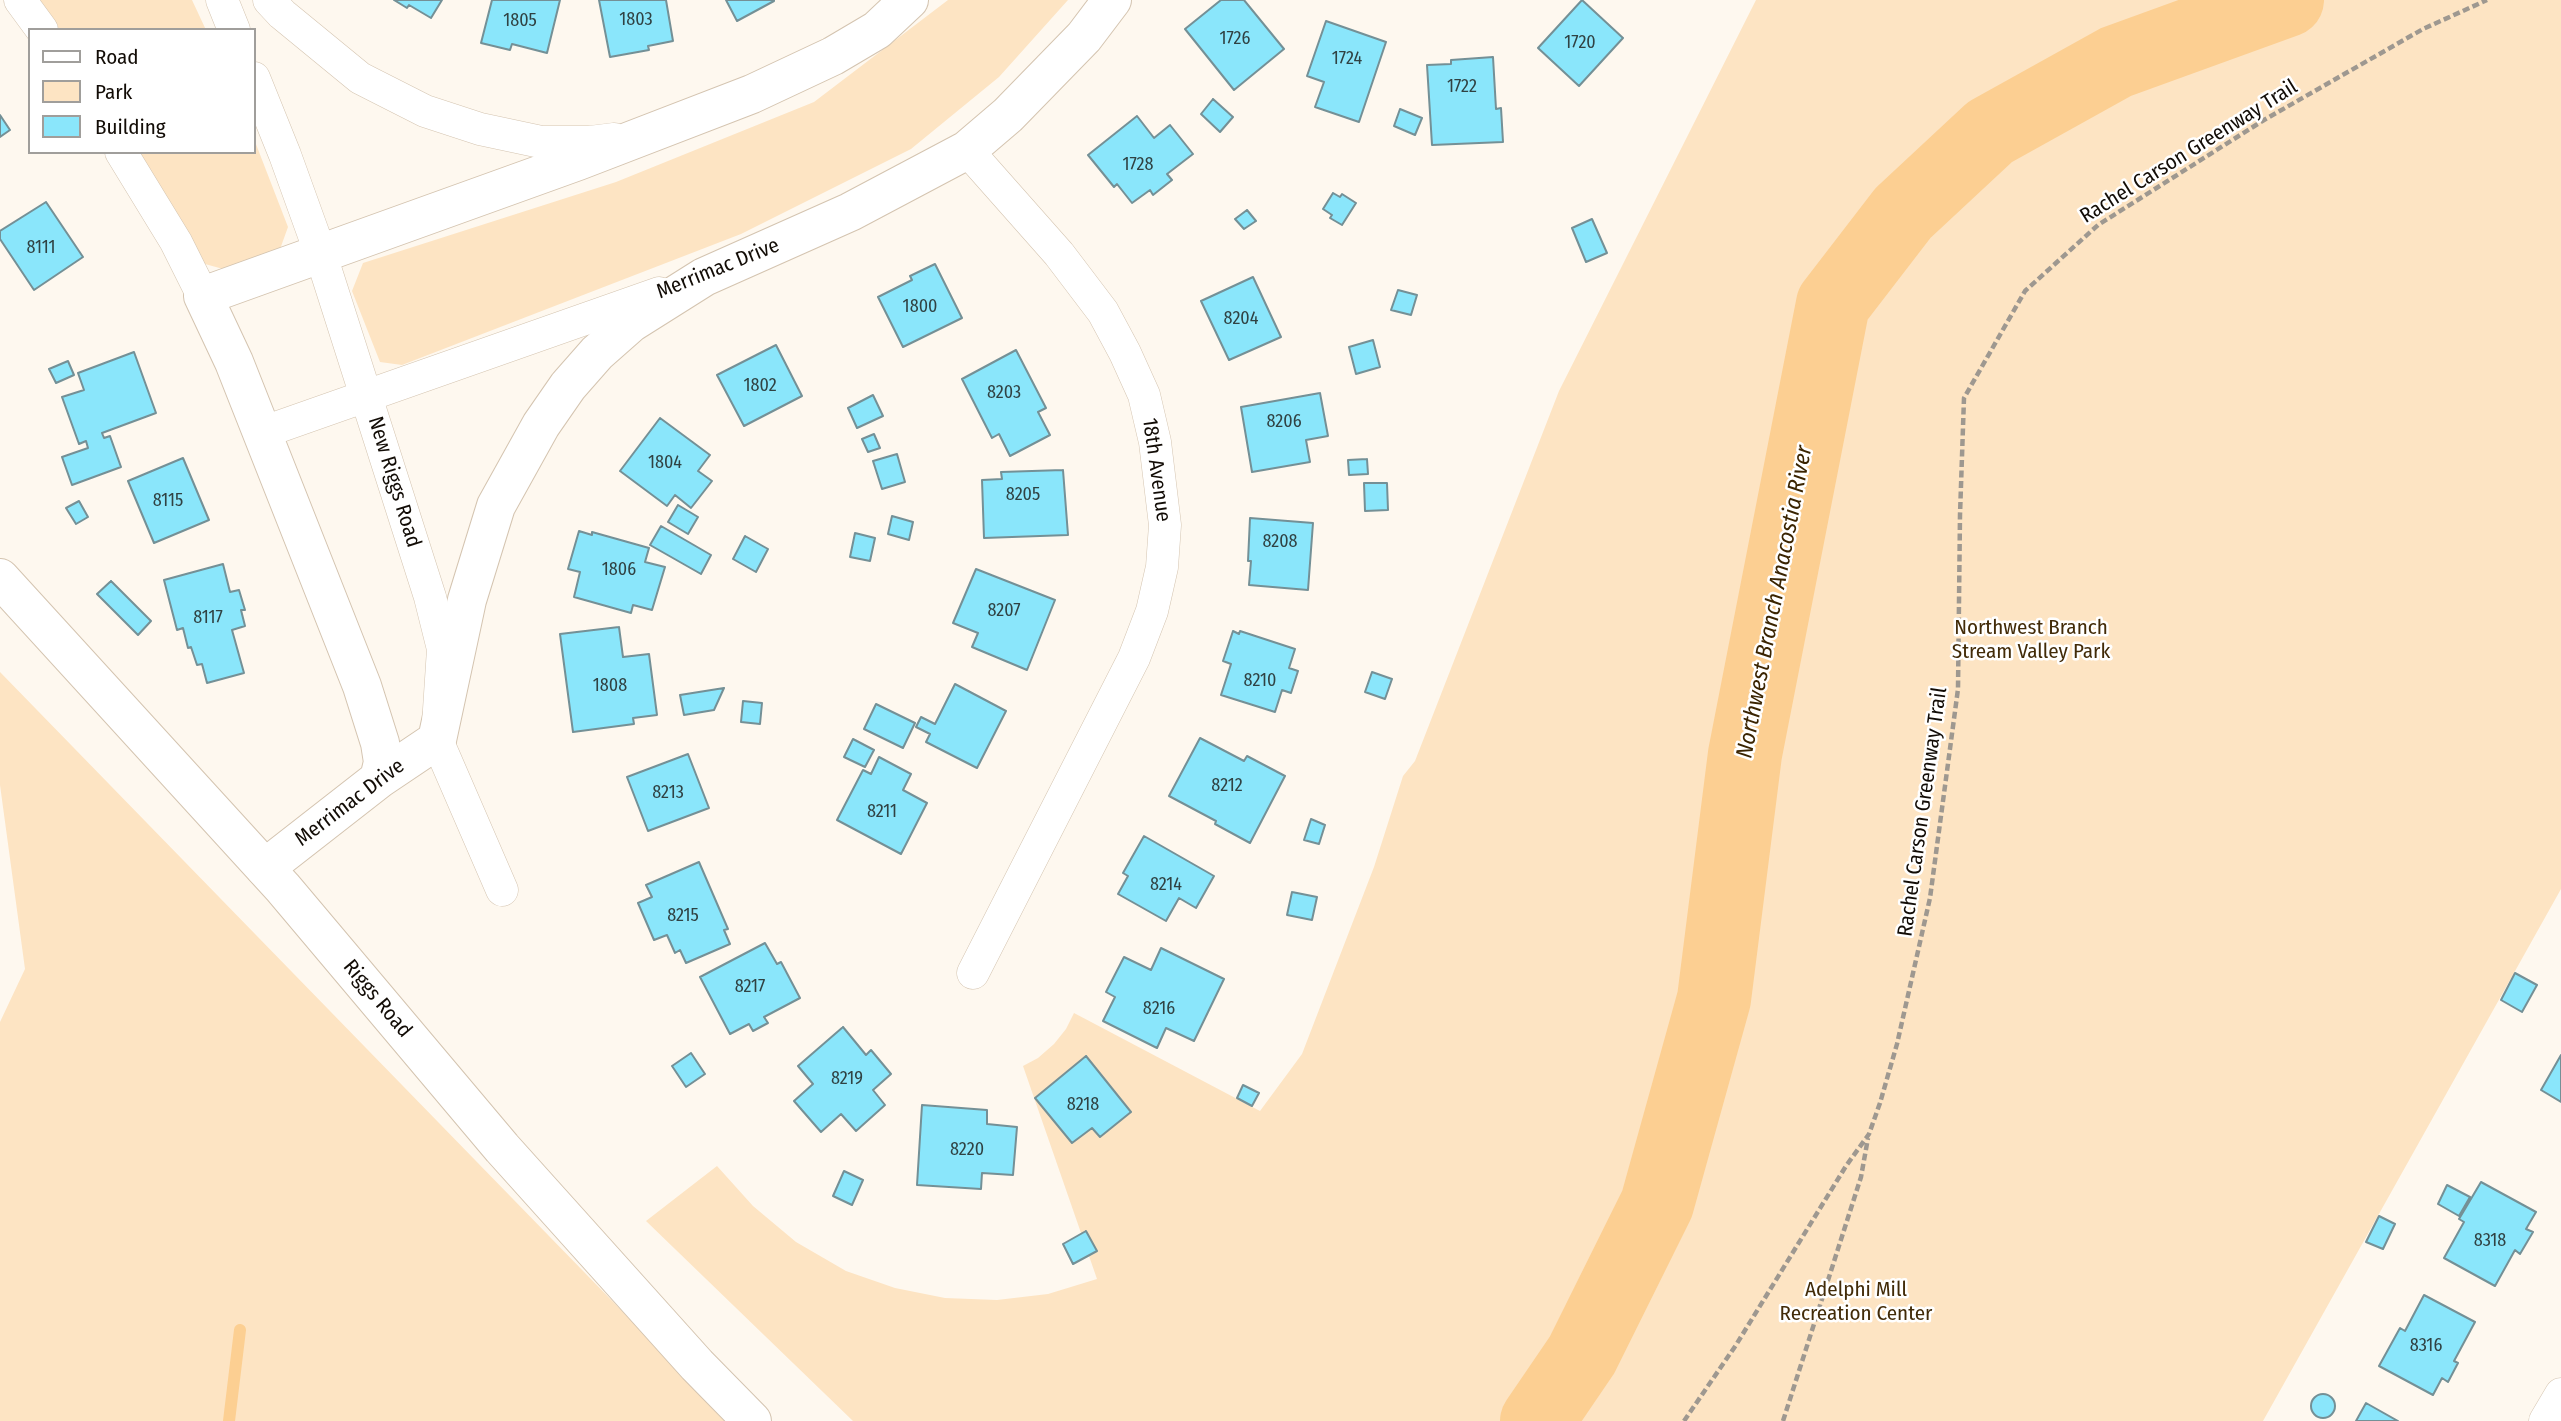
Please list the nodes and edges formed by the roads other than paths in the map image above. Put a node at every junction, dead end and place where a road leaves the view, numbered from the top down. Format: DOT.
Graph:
graph roads {
  1 [pos="20,0"];
  2 [pos="222,0"];
  3 [pos="269,0"];
  4 [pos="909,0"];
  5 [pos="1112,0"];
  6 [pos="41,28"];
  7 [pos="233,28"];
  8 [pos="256,83"];
  9 [pos="636,136"];
  10 [pos="967,150"];
  11 [pos="122,154"];
  12 [pos="320,253"];
  13 [pos="704,277"];
  14 [pos="203,296"];
  15 [pos="367,396"];
  16 [pos="261,433"];
  17 [pos="0,578"];
  18 [pos="438,740"];
  19 [pos="379,779"];
  20 [pos="265,868"];
  21 [pos="502,890"];
  22 [pos="973,973"];
  23 [pos="2561,1394"];
  24 [pos="752,1421"];
  25 [pos="2545,1421"];
  1 -- 6 [label="street"];
  2 -- 7 [label="street"];
  3 -- 9 [label="street"];
  4 -- 9 [label="street"];
  5 -- 10 [label="street, Merrimac Drive"];
  8 -- 12 [label="street, New Riggs Road"];
  9 -- 12 [label="street"];
  10 -- 13 [label="street, Merrimac Drive"];
  10 -- 22 [label="street, 18th Avenue"];
  11 -- 14 [label="street"];
  12 -- 14 [label="street"];
  12 -- 15 [label="street, New Riggs Road"];
  13 -- 15 [label="street, Merrimac Drive"];
  13 -- 18 [label="street"];
  14 -- 16 [label="street"];
  15 -- 16 [label="street, Merrimac Drive"];
  15 -- 18 [label="street, New Riggs Road"];
  16 -- 19 [label="street"];
  17 -- 20 [label="street, Riggs Road"];
  18 -- 19 [label="street, Merrimac Drive"];
  18 -- 21 [label="street, New Riggs Road"];
  19 -- 20 [label="street, Merrimac Drive"];
  20 -- 24 [label="street, Riggs Road"];
  23 -- 25 [label="street"];
}
